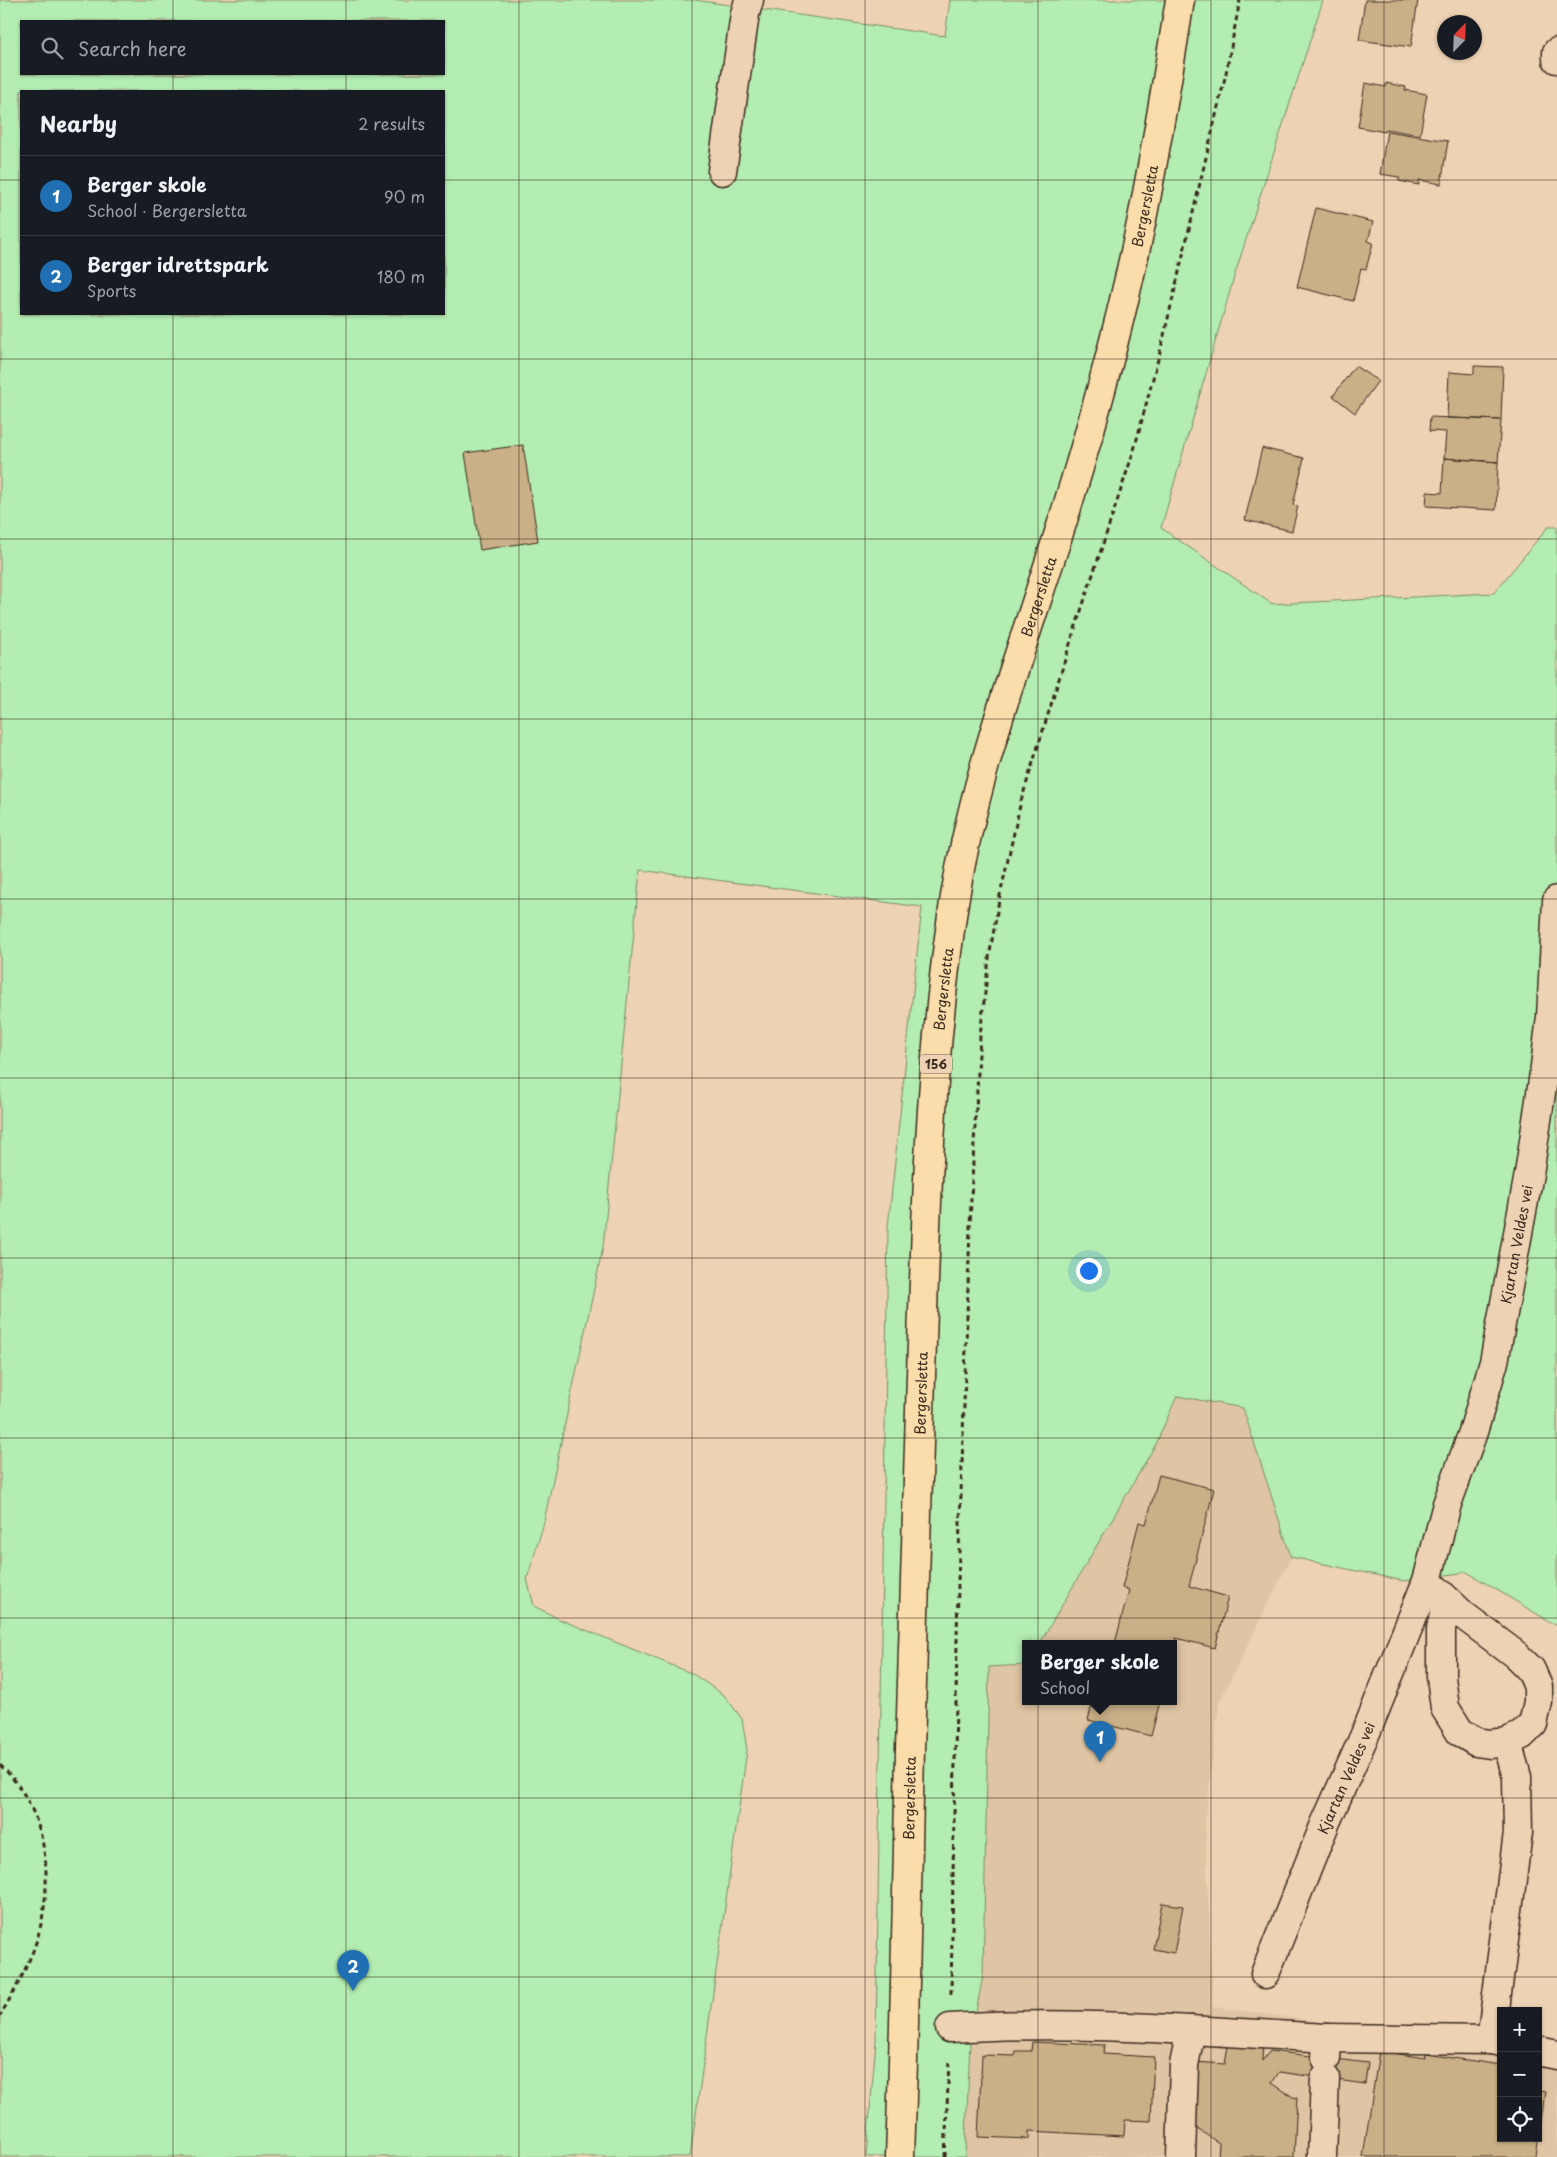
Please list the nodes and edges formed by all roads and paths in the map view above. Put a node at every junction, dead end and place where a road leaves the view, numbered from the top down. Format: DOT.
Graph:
graph roads {
  1 [pos="749,0"];
  2 [pos="1180,0"];
  3 [pos="1240,0"];
  4 [pos="1557,52"];
  5 [pos="1557,59"];
  6 [pos="722,171"];
  7 [pos="1557,900"];
  8 [pos="1427,1581"];
  9 [pos="1447,1600"];
  10 [pos="1548,1704"];
  11 [pos="1507,1742"];
  12 [pos="0,1766"];
  13 [pos="1265,1974"];
  14 [pos="0,2016"];
  15 [pos="950,2028"];
  16 [pos="1191,2030"];
  17 [pos="1496,2041"];
  18 [pos="1542,2051"];
  19 [pos="1557,2055"];
  20 [pos="1326,2058"];
  21 [pos="900,2157"];
  22 [pos="945,2157"];
  23 [pos="1181,2157"];
  24 [pos="1322,2157"];
  1 -- 6 [label="street"];
  2 -- 21 [label="main road, Bergersletta / 156"];
  3 -- 15 [label="path"];
  4 -- 5 [label="street"];
  7 -- 8 [label="street, Kjartan Veldes vei"];
  8 -- 9 [label="street"];
  8 -- 13 [label="street, Kjartan Veldes vei"];
  9 -- 10 [label="street"];
  9 -- 11 [label="street"];
  10 -- 11 [label="street"];
  11 -- 17 [label="street"];
  12 -- 14 [label="path"];
  15 -- 16 [label="street"];
  15 -- 22 [label="path"];
  16 -- 20 [label="street"];
  16 -- 23 [label="street"];
  17 -- 20 [label="street"];
  18 -- 19 [label="street"];
  20 -- 24 [label="street"];
}
